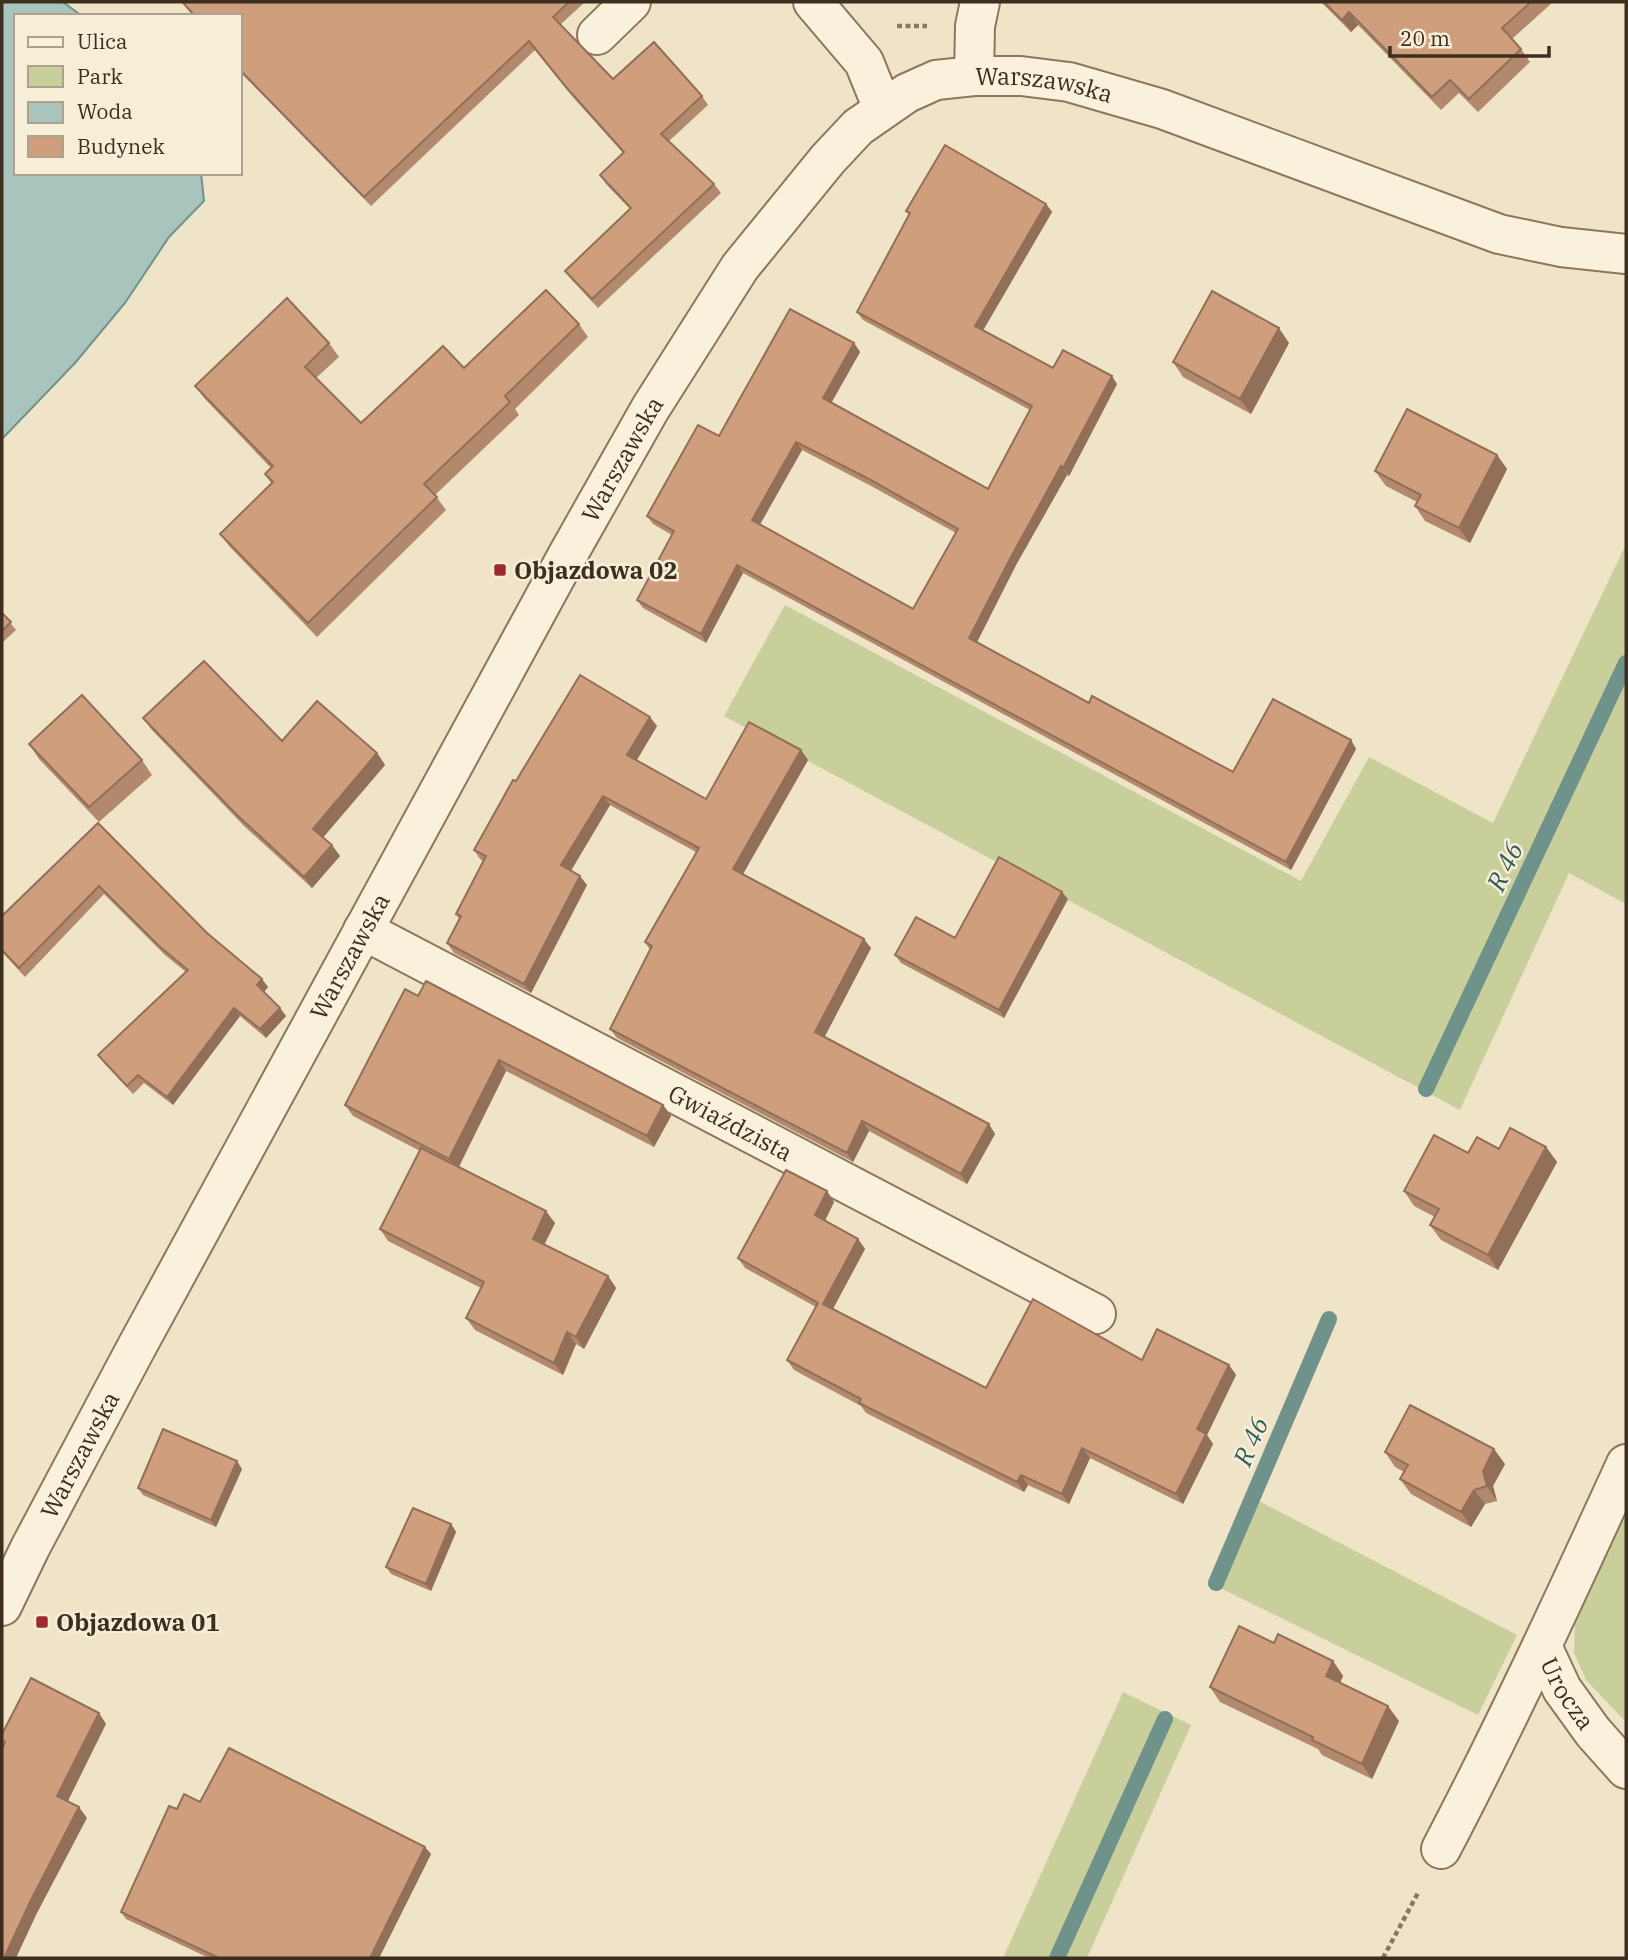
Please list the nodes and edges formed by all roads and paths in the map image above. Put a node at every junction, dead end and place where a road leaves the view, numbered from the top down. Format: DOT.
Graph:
graph roads {
  1 [pos="631,2"];
  2 [pos="813,2"];
  3 [pos="980,2"];
  4 [pos="893,26"];
  5 [pos="932,26"];
  6 [pos="597,35"];
  7 [pos="974,76"];
  8 [pos="883,109"];
  9 [pos="1626,254"];
  10 [pos="363,930"];
  11 [pos="1096,1314"];
  12 [pos="1626,1464"];
  13 [pos="2,1606"];
  14 [pos="1542,1646"];
  15 [pos="1626,1769"];
  16 [pos="1441,1849"];
  17 [pos="1383,1958"];
  1 -- 6 [label="street"];
  2 -- 8 [label="street"];
  3 -- 7 [label="street"];
  4 -- 5 [label="path"];
  7 -- 8 [label="street, Warszawska"];
  7 -- 9 [label="street, Warszawska"];
  8 -- 10 [label="street, Warszawska"];
  10 -- 11 [label="street, Gwiaździsta"];
  10 -- 13 [label="street, Warszawska"];
  12 -- 14 [label="street"];
  14 -- 15 [label="street, Urocza"];
  14 -- 16 [label="street"];
  16 -- 17 [label="path"];
}
